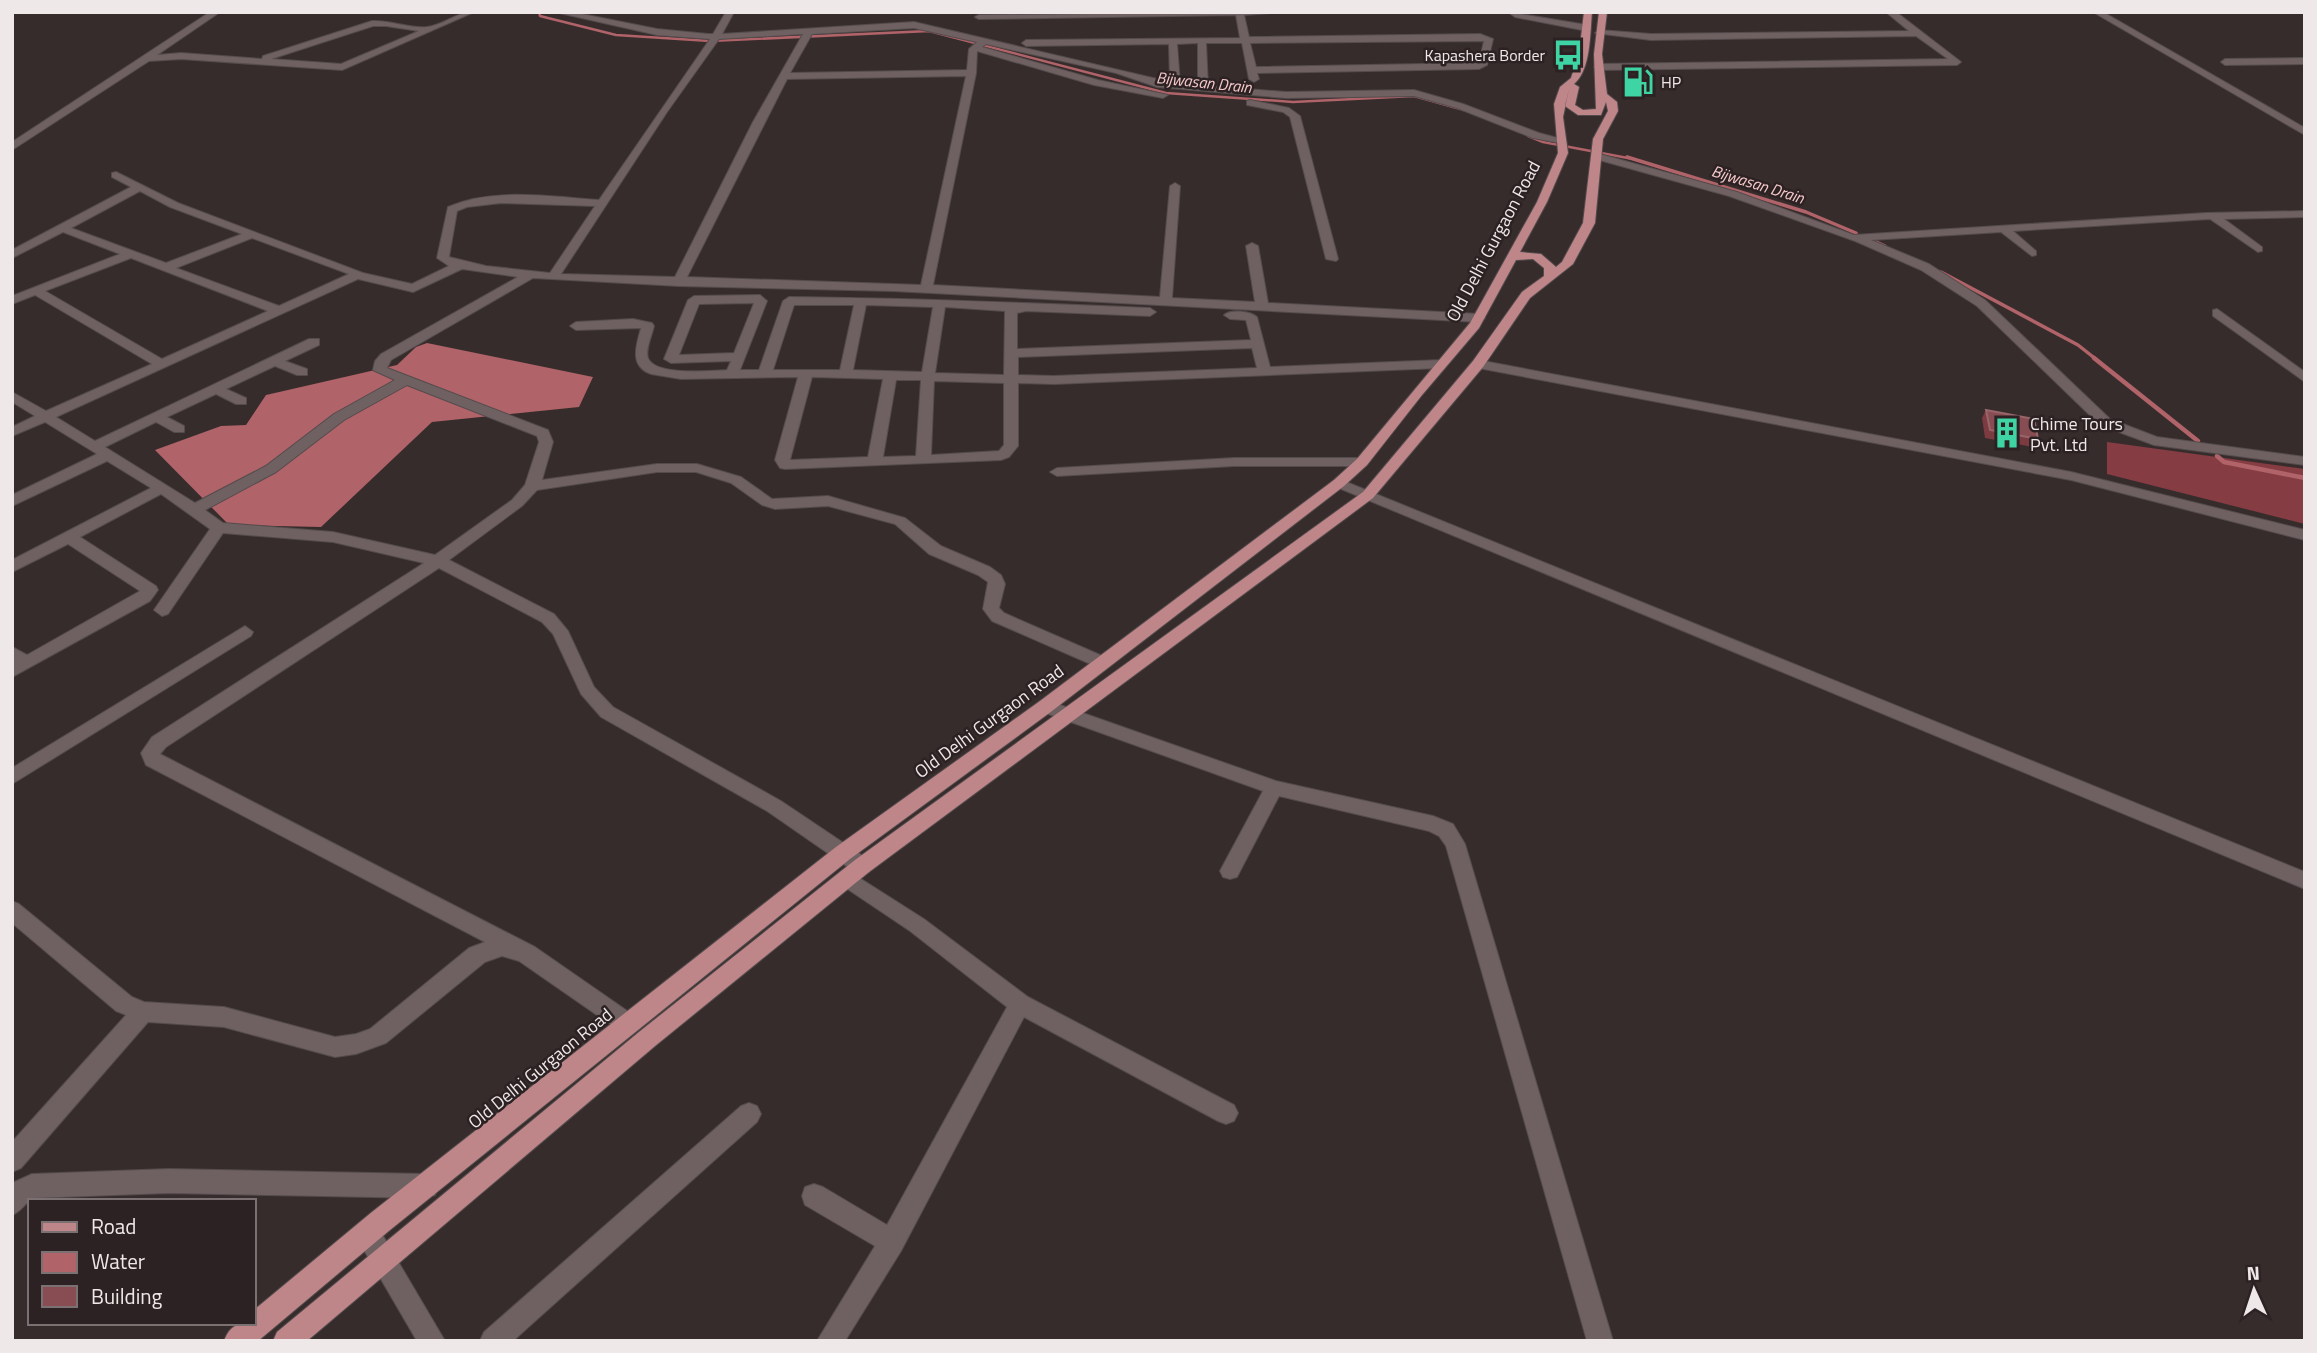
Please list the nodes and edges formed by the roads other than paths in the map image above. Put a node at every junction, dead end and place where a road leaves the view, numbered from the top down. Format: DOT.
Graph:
graph roads {
  1 [pos="216,12"];
  2 [pos="470,12"];
  3 [pos="559,12"];
  4 [pos="730,12"];
  5 [pos="894,12"];
  6 [pos="988,12"];
  7 [pos="1239,12"];
  8 [pos="1280,12"];
  9 [pos="1512,12"];
  10 [pos="1588,12"];
  11 [pos="1603,12"];
  12 [pos="1889,12"];
  13 [pos="2097,12"];
  14 [pos="979,17"];
  15 [pos="970,22"];
  16 [pos="889,24"];
  17 [pos="1587,28"];
  18 [pos="430,31"];
  19 [pos="954,33"];
  20 [pos="1599,33"];
  21 [pos="1918,33"];
  22 [pos="808,34"];
  23 [pos="1245,40"];
  24 [pos="714,41"];
  25 [pos="1092,41"];
  26 [pos="1173,41"];
  27 [pos="1202,41"];
  28 [pos="980,44"];
  29 [pos="1002,44"];
  30 [pos="147,58"];
  31 [pos="256,61"];
  32 [pos="2225,62"];
  33 [pos="2303,62"];
  34 [pos="1088,64"];
  35 [pos="1599,67"];
  36 [pos="1110,70"];
  37 [pos="1253,70"];
  38 [pos="971,73"];
  39 [pos="783,76"];
  40 [pos="1576,79"];
  41 [pos="1092,81"];
  42 [pos="1175,85"];
  43 [pos="1203,88"];
  44 [pos="1257,93"];
  45 [pos="1602,95"];
  46 [pos="1237,97"];
  47 [pos="2305,132"];
  48 [pos="1561,143"];
  49 [pos="12,147"];
  50 [pos="1596,153"];
  51 [pos="116,175"];
  52 [pos="1175,186"];
  53 [pos="140,187"];
  54 [pos="603,203"];
  55 [pos="2305,214"];
  56 [pos="2213,216"];
  57 [pos="64,229"];
  58 [pos="2005,230"];
  59 [pos="250,235"];
  60 [pos="1853,238"];
  61 [pos="1252,246"];
  62 [pos="2258,249"];
  63 [pos="2032,253"];
  64 [pos="132,254"];
  65 [pos="12,255"];
  66 [pos="1510,258"];
  67 [pos="1332,259"];
  68 [pos="461,265"];
  69 [pos="167,267"];
  70 [pos="355,275"];
  71 [pos="530,275"];
  72 [pos="553,277"];
  73 [pos="1550,277"];
  74 [pos="679,282"];
  75 [pos="926,289"];
  76 [pos="36,291"];
  77 [pos="12,300"];
  78 [pos="1166,300"];
  79 [pos="861,302"];
  80 [pos="940,303"];
  81 [pos="1262,306"];
  82 [pos="1017,308"];
  83 [pos="280,311"];
  84 [pos="2217,313"];
  85 [pos="1479,318"];
  86 [pos="576,326"];
  87 [pos="314,342"];
  88 [pos="1258,344"];
  89 [pos="1011,353"];
  90 [pos="739,357"];
  91 [pos="1481,360"];
  92 [pos="275,361"];
  93 [pos="1441,364"];
  94 [pos="162,365"];
  95 [pos="302,372"];
  96 [pos="1265,372"];
  97 [pos="765,373"];
  98 [pos="806,373"];
  99 [pos="732,374"];
  100 [pos="846,374"];
  101 [pos="890,376"];
  102 [pos="928,377"];
  103 [pos="2305,378"];
  104 [pos="1012,380"];
  105 [pos="404,381"];
  106 [pos="216,389"];
  107 [pos="12,396"];
  108 [pos="241,401"];
  109 [pos="156,417"];
  110 [pos="44,418"];
  111 [pos="179,429"];
  112 [pos="12,432"];
  113 [pos="93,447"];
  114 [pos="107,456"];
  115 [pos="923,460"];
  116 [pos="875,461"];
  117 [pos="2305,461"];
  118 [pos="1362,463"];
  119 [pos="1057,472"];
  120 [pos="1339,483"];
  121 [pos="532,486"];
  122 [pos="162,488"];
  123 [pos="1368,495"];
  124 [pos="12,501"];
  125 [pos="195,509"];
  126 [pos="219,528"];
  127 [pos="2305,529"];
  128 [pos="2305,535"];
  129 [pos="69,537"];
  130 [pos="438,561"];
  131 [pos="12,567"];
  132 [pos="179,585"];
  133 [pos="150,590"];
  134 [pos="162,610"];
  135 [pos="245,632"];
  136 [pos="17,662"];
  137 [pos="1101,662"];
  138 [pos="1046,706"];
  139 [pos="1065,715"];
  140 [pos="12,777"];
  141 [pos="1274,788"];
  142 [pos="843,853"];
  143 [pos="1230,871"];
  144 [pos="855,872"];
  145 [pos="2305,881"];
  146 [pos="12,910"];
  147 [pos="510,945"];
  148 [pos="1020,1004"];
  149 [pos="143,1012"];
  150 [pos="628,1024"];
  151 [pos="1227,1112"];
  152 [pos="749,1114"];
  153 [pos="12,1160"];
  154 [pos="426,1185"];
  155 [pos="814,1196"];
  156 [pos="12,1203"];
  157 [pos="367,1233"];
  158 [pos="892,1242"];
  159 [pos="385,1258"];
  160 [pos="237,1341"];
  161 [pos="286,1341"];
  162 [pos="432,1341"];
  163 [pos="493,1341"];
  164 [pos="830,1341"];
  165 [pos="1600,1341"];
  1 -- 30 [label="street"];
  2 -- 18 [label="street"];
  3 -- 24 [label="street"];
  4 -- 24 [label="street"];
  5 -- 16 [label="street"];
  6 -- 14 [label="street"];
  7 -- 8 [label="street"];
  7 -- 14 [label="street"];
  7 -- 23 [label="street"];
  9 -- 17 [label="street"];
  10 -- 17 [label="main road, Old Delhi Gurgaon Road"];
  11 -- 20 [label="main road"];
  12 -- 21 [label="street"];
  13 -- 47 [label="street"];
  14 -- 15 [label="street"];
  16 -- 19 [label="street"];
  16 -- 22 [label="street"];
  17 -- 40 [label="main road, Old Delhi Gurgaon Road"];
  18 -- 31 [label="street"];
  18 -- 31 [label="street"];
  19 -- 28 [label="street"];
  19 -- 28 [label="street"];
  20 -- 21 [label="street"];
  20 -- 35 [label="main road"];
  21 -- 35 [label="street"];
  22 -- 24 [label="street"];
  22 -- 39 [label="street"];
  23 -- 27 [label="street"];
  23 -- 37 [label="street"];
  23 -- 37 [label="street"];
  24 -- 54 [label="street"];
  25 -- 26 [label="street"];
  25 -- 29 [label="street"];
  25 -- 34 [label="street"];
  26 -- 27 [label="street"];
  26 -- 42 [label="street"];
  27 -- 43 [label="street"];
  28 -- 29 [label="street"];
  28 -- 38 [label="street"];
  28 -- 41 [label="street"];
  29 -- 34 [label="street"];
  30 -- 31 [label="street"];
  30 -- 49 [label="street"];
  32 -- 33 [label="street"];
  34 -- 36 [label="street"];
  35 -- 45 [label="main road"];
  36 -- 41 [label="street"];
  36 -- 42 [label="street"];
  37 -- 44 [label="street"];
  38 -- 39 [label="street"];
  38 -- 75 [label="street"];
  39 -- 74 [label="street"];
  40 -- 45 [label="main road"];
  40 -- 48 [label="main road, Old Delhi Gurgaon Road"];
  41 -- 46 [label="street"];
  42 -- 43 [label="street"];
  43 -- 46 [label="street"];
  44 -- 46 [label="street"];
  44 -- 48 [label="street"];
  45 -- 50 [label="main road"];
  46 -- 67 [label="street"];
  48 -- 66 [label="main road, Old Delhi Gurgaon Road"];
  50 -- 60 [label="street"];
  50 -- 73 [label="main road"];
  51 -- 53 [label="street"];
  52 -- 78 [label="street"];
  53 -- 57 [label="street"];
  53 -- 59 [label="street"];
  54 -- 68 [label="street"];
  54 -- 72 [label="street"];
  55 -- 56 [label="street"];
  56 -- 58 [label="street"];
  56 -- 62 [label="street"];
  57 -- 64 [label="street"];
  57 -- 65 [label="street"];
  58 -- 60 [label="street"];
  58 -- 63 [label="street"];
  59 -- 69 [label="street"];
  59 -- 70 [label="street"];
  60 -- 117 [label="street"];
  61 -- 81 [label="street"];
  64 -- 69 [label="street"];
  64 -- 76 [label="street"];
  66 -- 73 [label="main road"];
  66 -- 85 [label="main road, Old Delhi Gurgaon Road"];
  68 -- 70 [label="street"];
  68 -- 71 [label="street"];
  69 -- 83 [label="street"];
  70 -- 83 [label="street"];
  71 -- 72 [label="street"];
  71 -- 105 [label="street"];
  72 -- 74 [label="street"];
  73 -- 91 [label="main road"];
  74 -- 75 [label="street"];
  75 -- 78 [label="street"];
  76 -- 77 [label="street"];
  76 -- 94 [label="street"];
  78 -- 81 [label="street"];
  79 -- 80 [label="street"];
  79 -- 97 [label="street"];
  79 -- 100 [label="street"];
  80 -- 82 [label="street"];
  80 -- 102 [label="street"];
  81 -- 85 [label="street"];
  82 -- 88 [label="street"];
  82 -- 89 [label="street"];
  83 -- 94 [label="street"];
  84 -- 103 [label="street"];
  85 -- 93 [label="main road, Old Delhi Gurgaon Road"];
  86 -- 99 [label="street"];
  87 -- 92 [label="street"];
  88 -- 89 [label="street"];
  88 -- 96 [label="street"];
  89 -- 104 [label="street"];
  90 -- 90 [label="street"];
  90 -- 99 [label="street"];
  91 -- 123 [label="main road"];
  91 -- 127 [label="street"];
  91 -- 128 [label="street"];
  92 -- 95 [label="street"];
  92 -- 106 [label="street"];
  93 -- 96 [label="street"];
  93 -- 118 [label="main road, Old Delhi Gurgaon Road"];
  94 -- 110 [label="street"];
  96 -- 104 [label="street"];
  97 -- 98 [label="street"];
  97 -- 99 [label="street"];
  98 -- 100 [label="street"];
  98 -- 116 [label="street"];
  100 -- 101 [label="street"];
  101 -- 102 [label="street"];
  101 -- 116 [label="street"];
  102 -- 104 [label="street"];
  102 -- 115 [label="street"];
  104 -- 115 [label="street"];
  105 -- 121 [label="street"];
  105 -- 125 [label="street"];
  106 -- 108 [label="street"];
  106 -- 109 [label="street"];
  107 -- 110 [label="street"];
  109 -- 111 [label="street"];
  109 -- 113 [label="street"];
  110 -- 112 [label="street"];
  110 -- 113 [label="street"];
  113 -- 114 [label="street"];
  114 -- 122 [label="street"];
  114 -- 124 [label="street"];
  115 -- 116 [label="street"];
  118 -- 119 [label="street"];
  118 -- 120 [label="main road, Old Delhi Gurgaon Road"];
  120 -- 123 [label="street"];
  120 -- 137 [label="main road, Old Delhi Gurgaon Road"];
  121 -- 130 [label="street"];
  121 -- 137 [label="street"];
  122 -- 125 [label="street"];
  122 -- 129 [label="street"];
  123 -- 139 [label="main road"];
  123 -- 145 [label="street"];
  125 -- 126 [label="street"];
  126 -- 130 [label="street"];
  126 -- 132 [label="street"];
  129 -- 131 [label="street"];
  129 -- 133 [label="street"];
  130 -- 142 [label="street"];
  130 -- 147 [label="street"];
  132 -- 133 [label="street"];
  132 -- 134 [label="street"];
  133 -- 136 [label="street"];
  135 -- 140 [label="street"];
  137 -- 138 [label="main road, Old Delhi Gurgaon Road"];
  138 -- 139 [label="street"];
  138 -- 142 [label="main road, Old Delhi Gurgaon Road"];
  139 -- 141 [label="street"];
  139 -- 144 [label="main road"];
  141 -- 143 [label="street"];
  141 -- 165 [label="street"];
  142 -- 144 [label="street"];
  142 -- 150 [label="main road, Old Delhi Gurgaon Road"];
  144 -- 148 [label="street"];
  144 -- 159 [label="main road"];
  146 -- 149 [label="street"];
  147 -- 149 [label="street"];
  147 -- 150 [label="street"];
  148 -- 151 [label="street"];
  148 -- 158 [label="street"];
  149 -- 153 [label="street"];
  150 -- 154 [label="main road, Old Delhi Gurgaon Road"];
  152 -- 163 [label="street"];
  154 -- 156 [label="street"];
  154 -- 157 [label="main road, Old Delhi Gurgaon Road"];
  155 -- 158 [label="street"];
  157 -- 159 [label="street"];
  157 -- 160 [label="main road, Old Delhi Gurgaon Road"];
  158 -- 164 [label="street"];
  159 -- 161 [label="main road"];
  159 -- 162 [label="street"];
}
